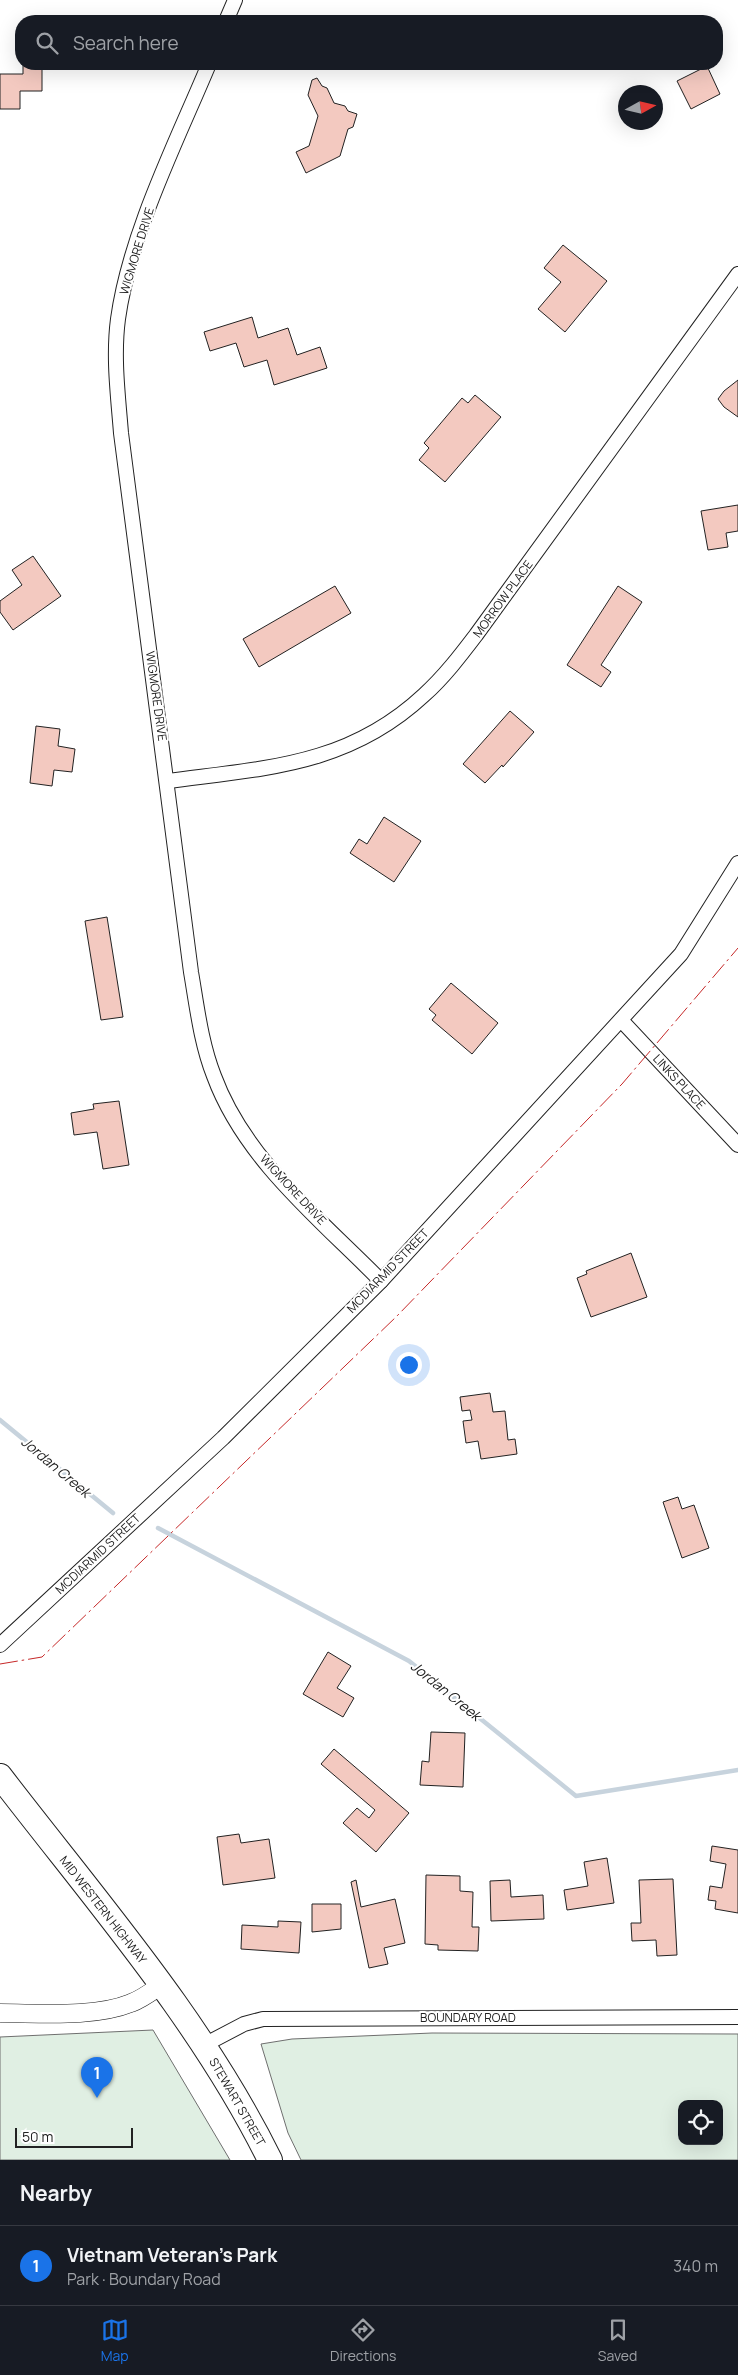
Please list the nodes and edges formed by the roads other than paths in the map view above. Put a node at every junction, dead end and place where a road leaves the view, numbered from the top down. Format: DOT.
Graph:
graph roads {
  1 [pos="235,0"];
  2 [pos="229,15"];
  3 [pos="207,70"];
  4 [pos="738,274"];
  5 [pos="168,781"];
  6 [pos="738,863"];
  7 [pos="621,1020"];
  8 [pos="738,1144"];
  9 [pos="381,1281"];
  10 [pos="0,1645"];
  11 [pos="0,1776"];
  12 [pos="161,1984"];
  13 [pos="0,2013"];
  14 [pos="738,2017"];
  15 [pos="204,2044"];
  16 [pos="270,2160"];
  1 -- 2 [label="street"];
  3 -- 5 [label="street, WIGMORE DRIVE"];
  4 -- 5 [label="street, MORROW PLACE"];
  5 -- 9 [label="street, WIGMORE DRIVE"];
  6 -- 7 [label="street, MCDIARMID STREET"];
  7 -- 8 [label="street, LINKS PLACE"];
  7 -- 9 [label="street, MCDIARMID STREET"];
  9 -- 10 [label="street, MCDIARMID STREET"];
  11 -- 12 [label="highway, MID WESTERN HIGHWAY"];
  12 -- 13 [label="street"];
  12 -- 15 [label="highway, MID WESTERN HIGHWAY"];
  14 -- 15 [label="street, BOUNDARY ROAD"];
  15 -- 16 [label="highway, STEWART STREET"];
}
